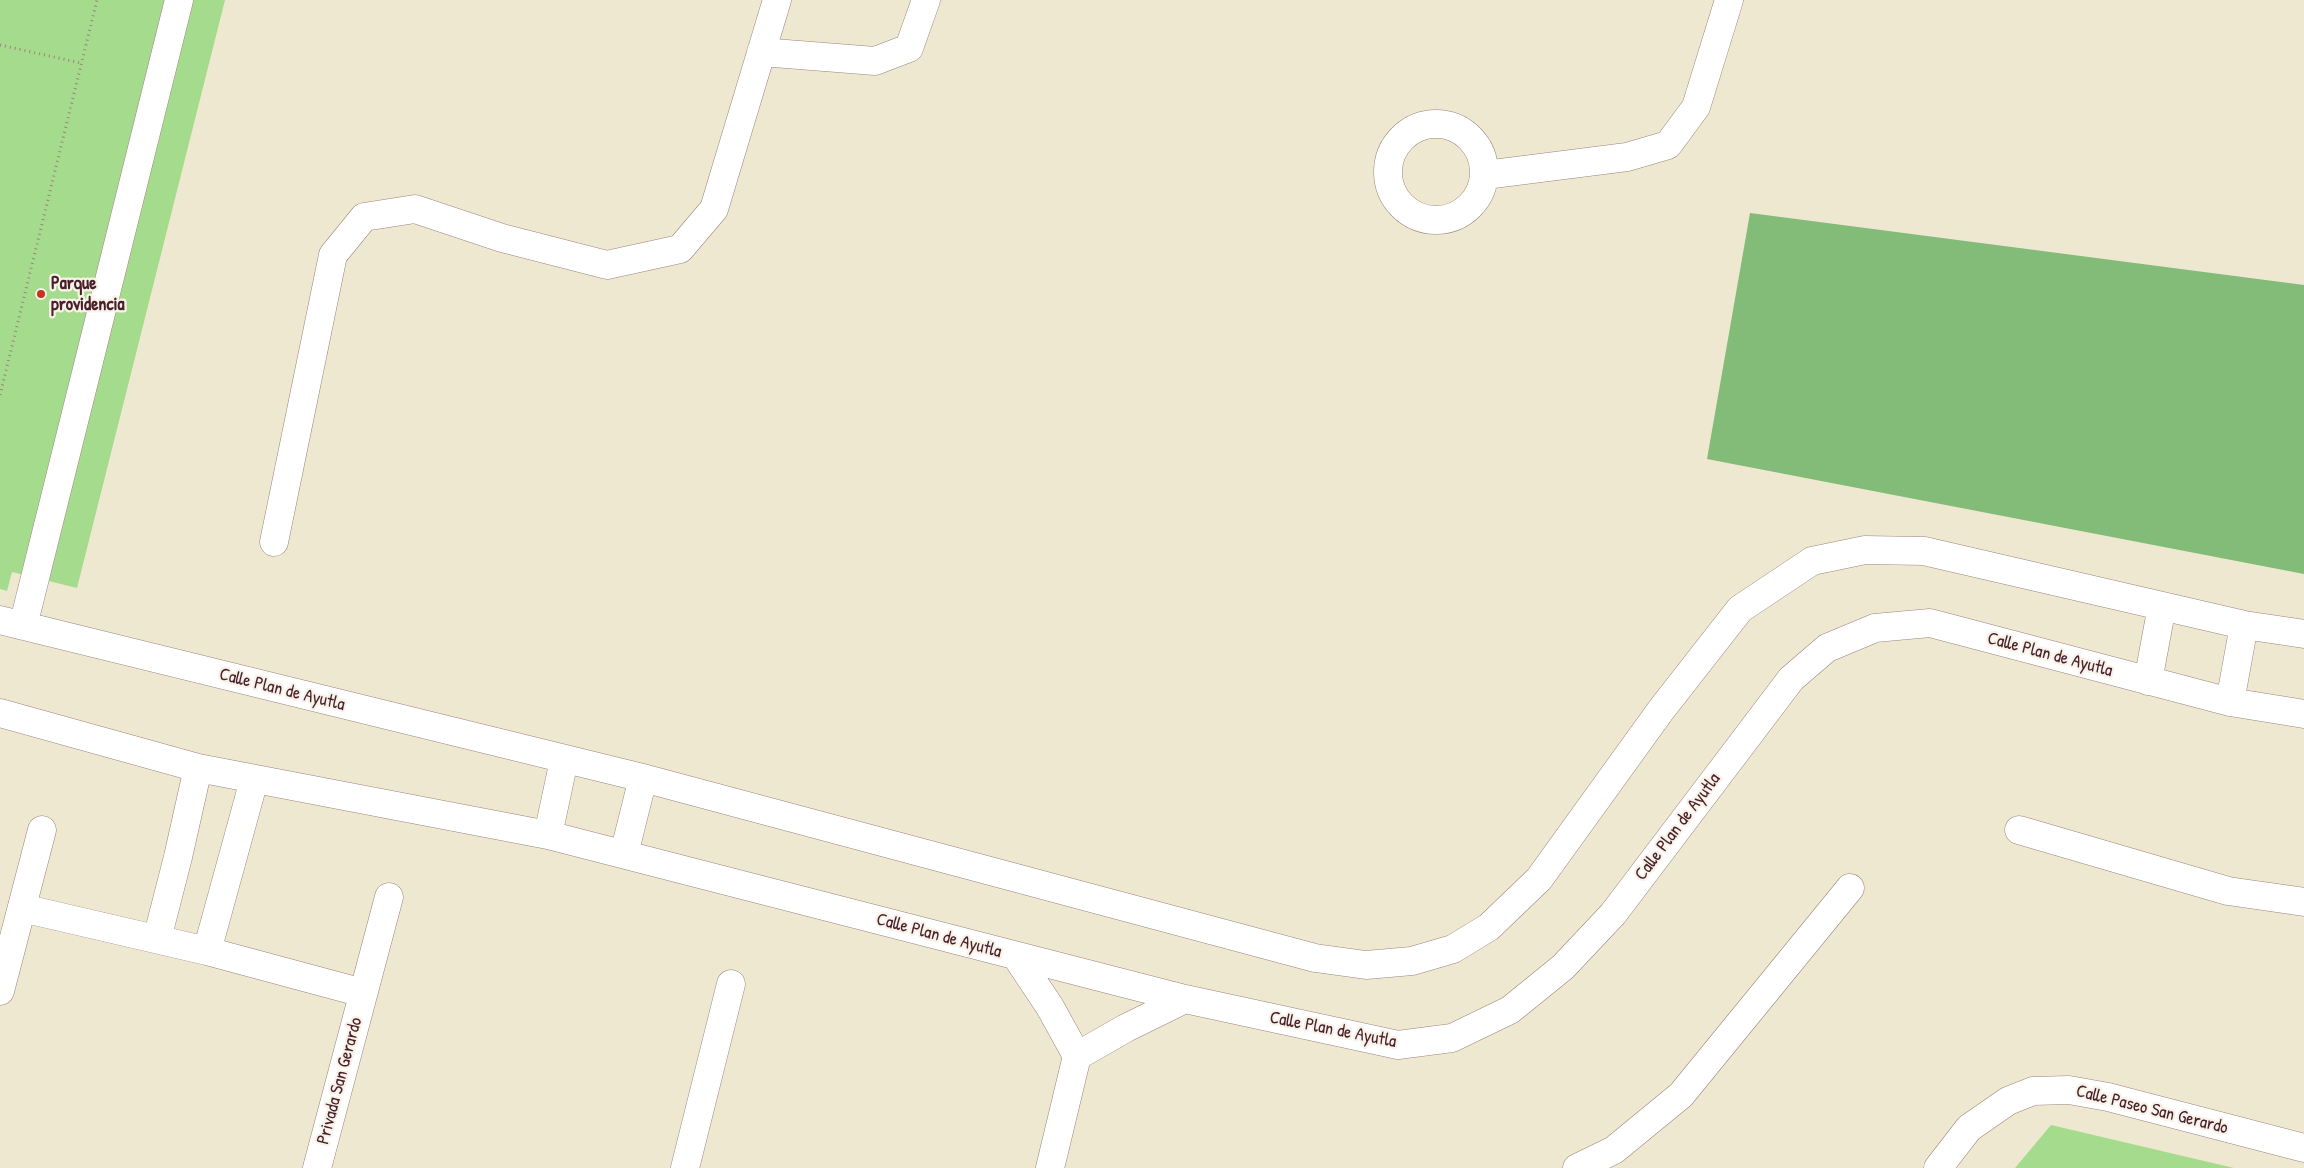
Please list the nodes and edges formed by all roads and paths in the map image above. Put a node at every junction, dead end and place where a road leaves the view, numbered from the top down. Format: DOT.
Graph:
graph roads {
  1 [pos="97,0"];
  2 [pos="179,0"];
  3 [pos="777,0"];
  4 [pos="926,0"];
  5 [pos="1730,0"];
  6 [pos="0,45"];
  7 [pos="761,52"];
  8 [pos="81,63"];
  9 [pos="1485,175"];
  10 [pos="0,395"];
  11 [pos="274,542"];
  12 [pos="2162,606"];
  13 [pos="12,623"];
  14 [pos="2244,625"];
  15 [pos="2304,634"];
  16 [pos="2148,681"];
  17 [pos="2230,702"];
  18 [pos="0,713"];
  19 [pos="2304,714"];
  20 [pos="564,760"];
  21 [pos="198,768"];
  22 [pos="643,778"];
  23 [pos="254,780"];
  24 [pos="42,830"];
  25 [pos="2018,830"];
  26 [pos="548,835"];
  27 [pos="624,854"];
  28 [pos="1850,888"];
  29 [pos="389,897"];
  30 [pos="2304,902"];
  31 [pos="22,908"];
  32 [pos="157,939"];
  33 [pos="208,952"];
  34 [pos="1016,956"];
  35 [pos="731,984"];
  36 [pos="0,991"];
  37 [pos="363,993"];
  38 [pos="1185,999"];
  39 [pos="1077,1056"];
  40 [pos="2304,1148"];
  41 [pos="317,1168"];
  42 [pos="685,1168"];
  43 [pos="1050,1168"];
  44 [pos="1577,1168"];
  45 [pos="1938,1168"];
  1 -- 8 [label="path"];
  2 -- 13 [label="street"];
  3 -- 7 [label="street"];
  4 -- 7 [label="street"];
  5 -- 9 [label="street"];
  6 -- 8 [label="path"];
  7 -- 11 [label="street"];
  8 -- 10 [label="path"];
  12 -- 14 [label="street, Calle Plan de Ayutla"];
  12 -- 16 [label="street"];
  12 -- 22 [label="street, Calle Plan de Ayutla"];
  13 -- 20 [label="street, Calle Plan de Ayutla"];
  14 -- 15 [label="street, Calle Plan de Ayutla"];
  14 -- 17 [label="street"];
  16 -- 17 [label="street, Calle Plan de Ayutla"];
  16 -- 38 [label="street, Calle Plan de Ayutla"];
  17 -- 19 [label="street, Calle Plan de Ayutla"];
  18 -- 21 [label="street, Calle Plan de Ayutla"];
  20 -- 22 [label="street, Calle Plan de Ayutla"];
  20 -- 26 [label="street"];
  21 -- 23 [label="street, Calle Plan de Ayutla"];
  21 -- 32 [label="street"];
  22 -- 27 [label="street"];
  23 -- 26 [label="street, Calle Plan de Ayutla"];
  23 -- 33 [label="street"];
  24 -- 31 [label="street"];
  25 -- 30 [label="street"];
  26 -- 27 [label="street, Calle Plan de Ayutla"];
  27 -- 34 [label="street, Calle Plan de Ayutla"];
  28 -- 44 [label="street"];
  29 -- 37 [label="street, Privada San Gerardo"];
  31 -- 32 [label="street, Privada San Gerardo"];
  31 -- 36 [label="street"];
  32 -- 33 [label="street, Privada San Gerardo"];
  33 -- 37 [label="street, Privada San Gerardo"];
  34 -- 38 [label="street, Calle Plan de Ayutla"];
  34 -- 39 [label="street"];
  35 -- 42 [label="street"];
  37 -- 41 [label="street, Privada San Gerardo"];
  38 -- 39 [label="street"];
  39 -- 43 [label="street"];
  40 -- 45 [label="street, Calle Paseo San Gerardo"];
}
